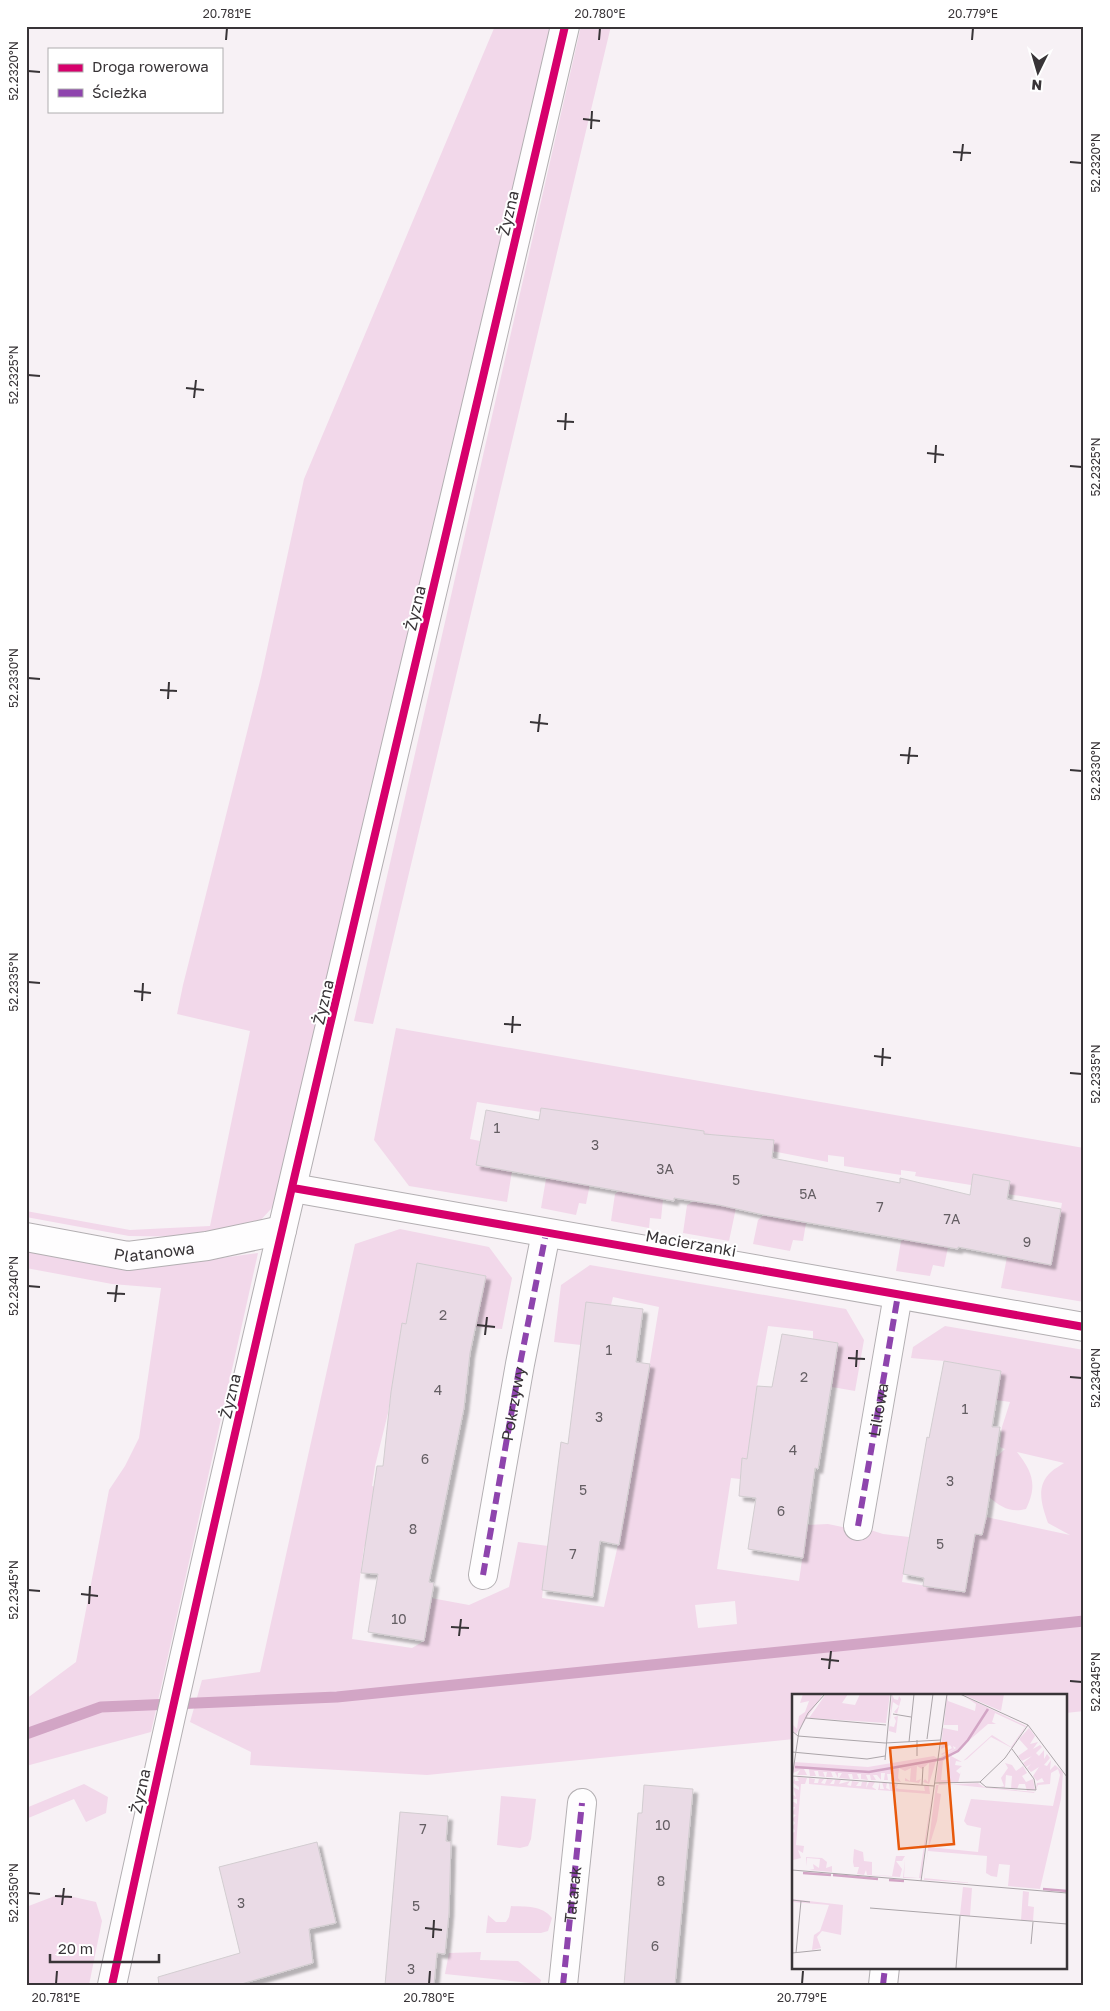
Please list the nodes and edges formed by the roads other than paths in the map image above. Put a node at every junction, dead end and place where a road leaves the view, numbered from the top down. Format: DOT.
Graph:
graph roads {
  1 [pos="565,26"];
  2 [pos="294,1188"];
  3 [pos="282,1230"];
  4 [pos="546,1233"];
  5 [pos="26,1237"];
  6 [pos="898,1295"];
  7 [pos="1084,1327"];
  8 [pos="858,1526"];
  9 [pos="483,1575"];
  10 [pos="582,1803"];
  11 [pos="885,1968"];
  12 [pos="112,1985"];
  13 [pos="563,1985"];
  14 [pos="883,1985"];
  1 -- 2 [label="street, Żyzna"];
  2 -- 3 [label="street, Żyzna"];
  2 -- 4 [label="street, Macierzanki"];
  3 -- 5 [label="street, Platanowa"];
  3 -- 12 [label="street, Żyzna"];
  4 -- 6 [label="street, Macierzanki"];
  4 -- 9 [label="street, Pokrzywy"];
  6 -- 7 [label="street, Macierzanki"];
  6 -- 8 [label="street, Liliowa"];
  10 -- 13 [label="street, Tatarak"];
  11 -- 14 [label="street"];
}
